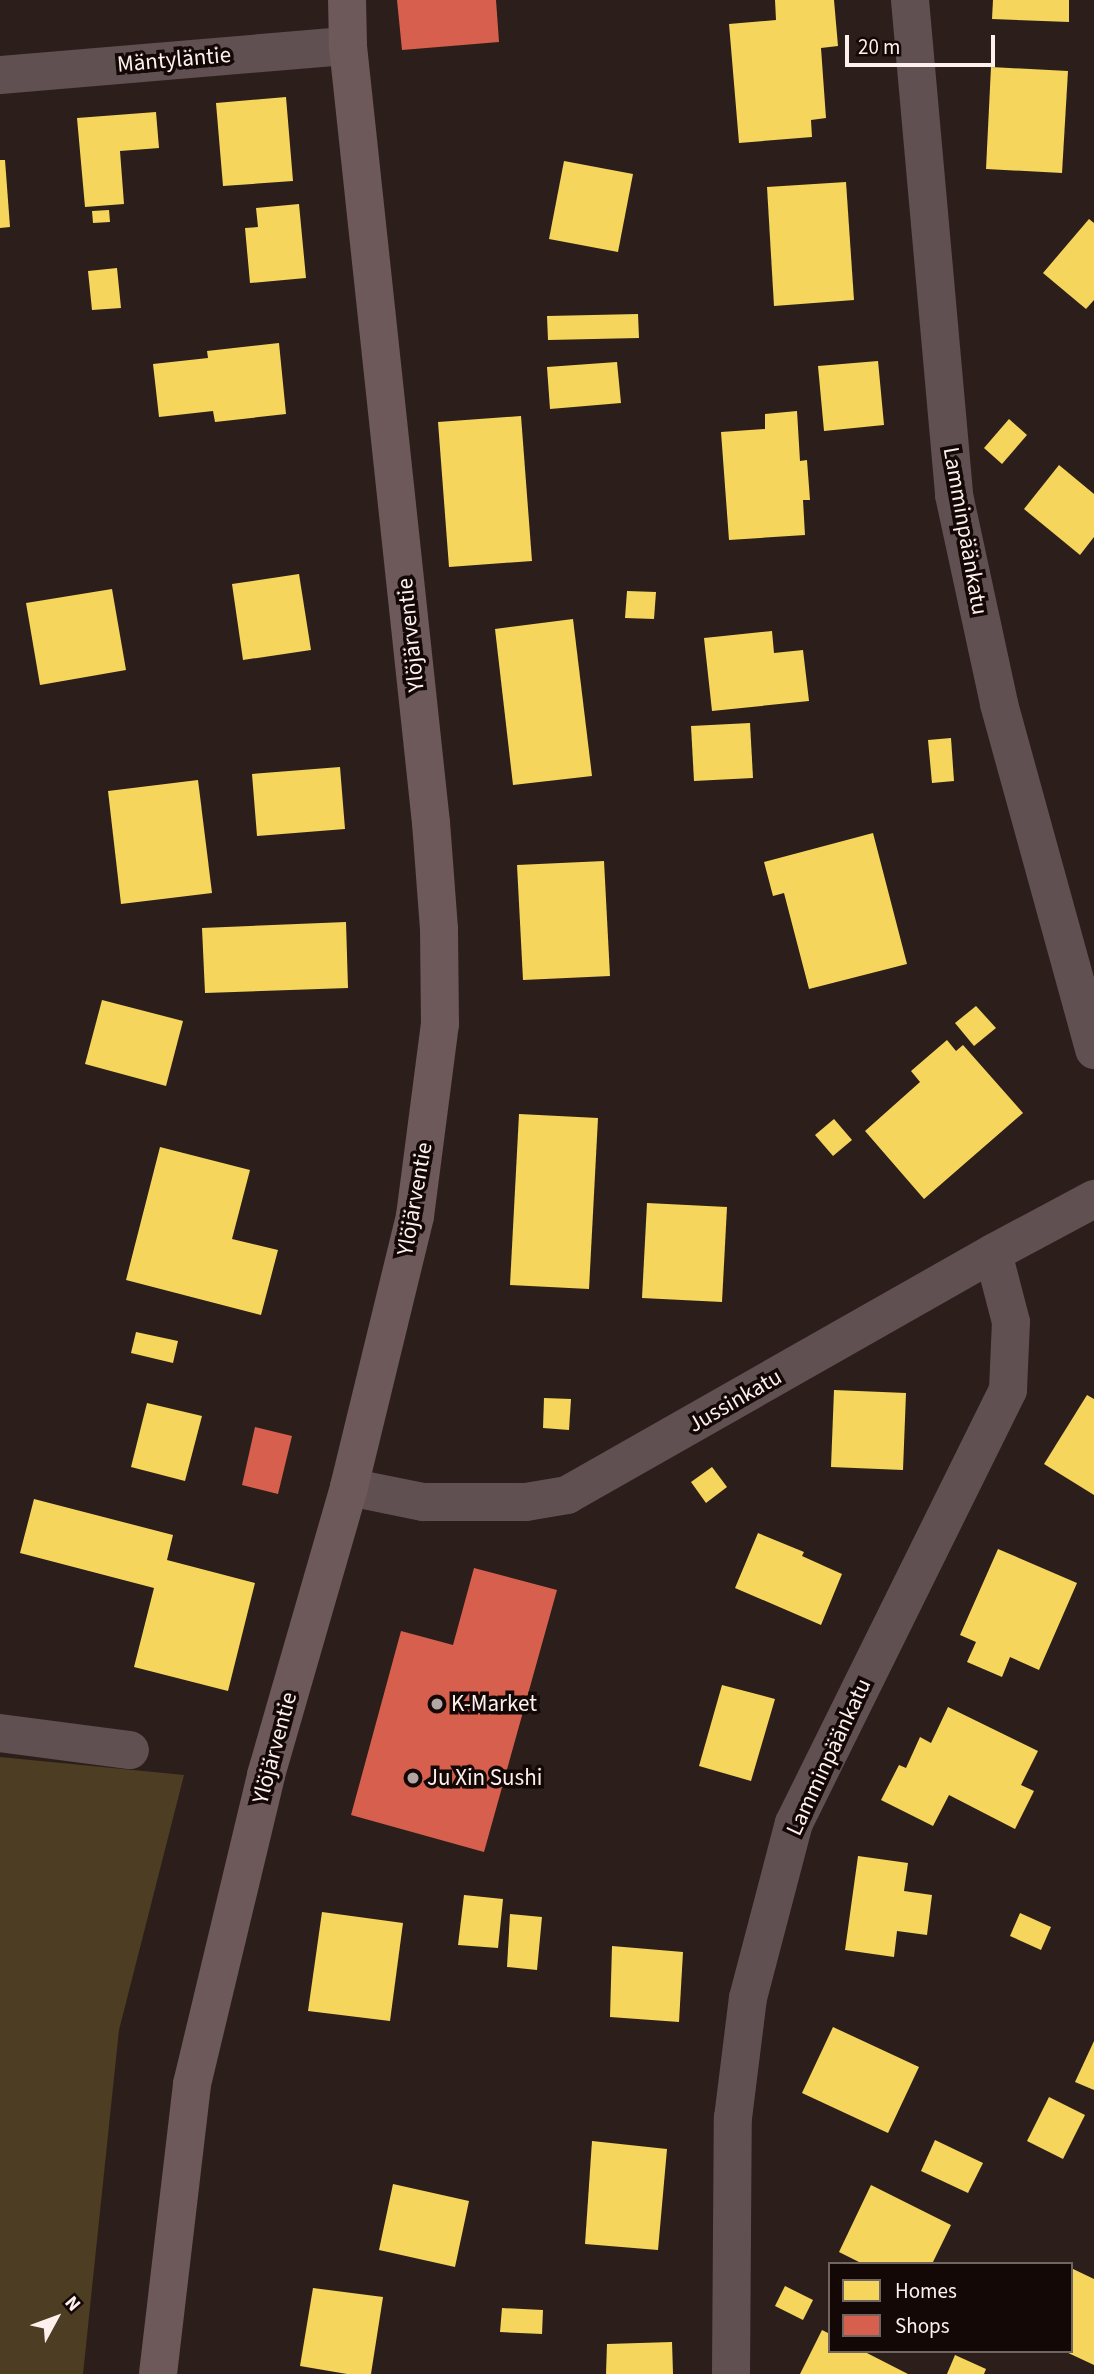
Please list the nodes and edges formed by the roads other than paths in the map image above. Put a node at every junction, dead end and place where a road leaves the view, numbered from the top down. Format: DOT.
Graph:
graph roads {
  1 [pos="347,0"];
  2 [pos="910,0"];
  3 [pos="348,46"];
  4 [pos="0,75"];
  5 [pos="1094,1050"];
  6 [pos="1094,1199"];
  7 [pos="993,1253"];
  8 [pos="349,1487"];
  9 [pos="0,1733"];
  10 [pos="130,1750"];
  11 [pos="158,2374"];
  12 [pos="731,2374"];
  1 -- 3 [label="main road, Ylöjärventie"];
  2 -- 5 [label="street, Lamminpäänkatu"];
  3 -- 4 [label="street, Mäntyläntie"];
  3 -- 8 [label="main road, Ylöjärventie"];
  6 -- 7 [label="street, Jussinkatu"];
  7 -- 8 [label="street, Jussinkatu"];
  7 -- 12 [label="street, Lamminpäänkatu"];
  8 -- 11 [label="main road, Ylöjärventie"];
  9 -- 10 [label="street"];
}
